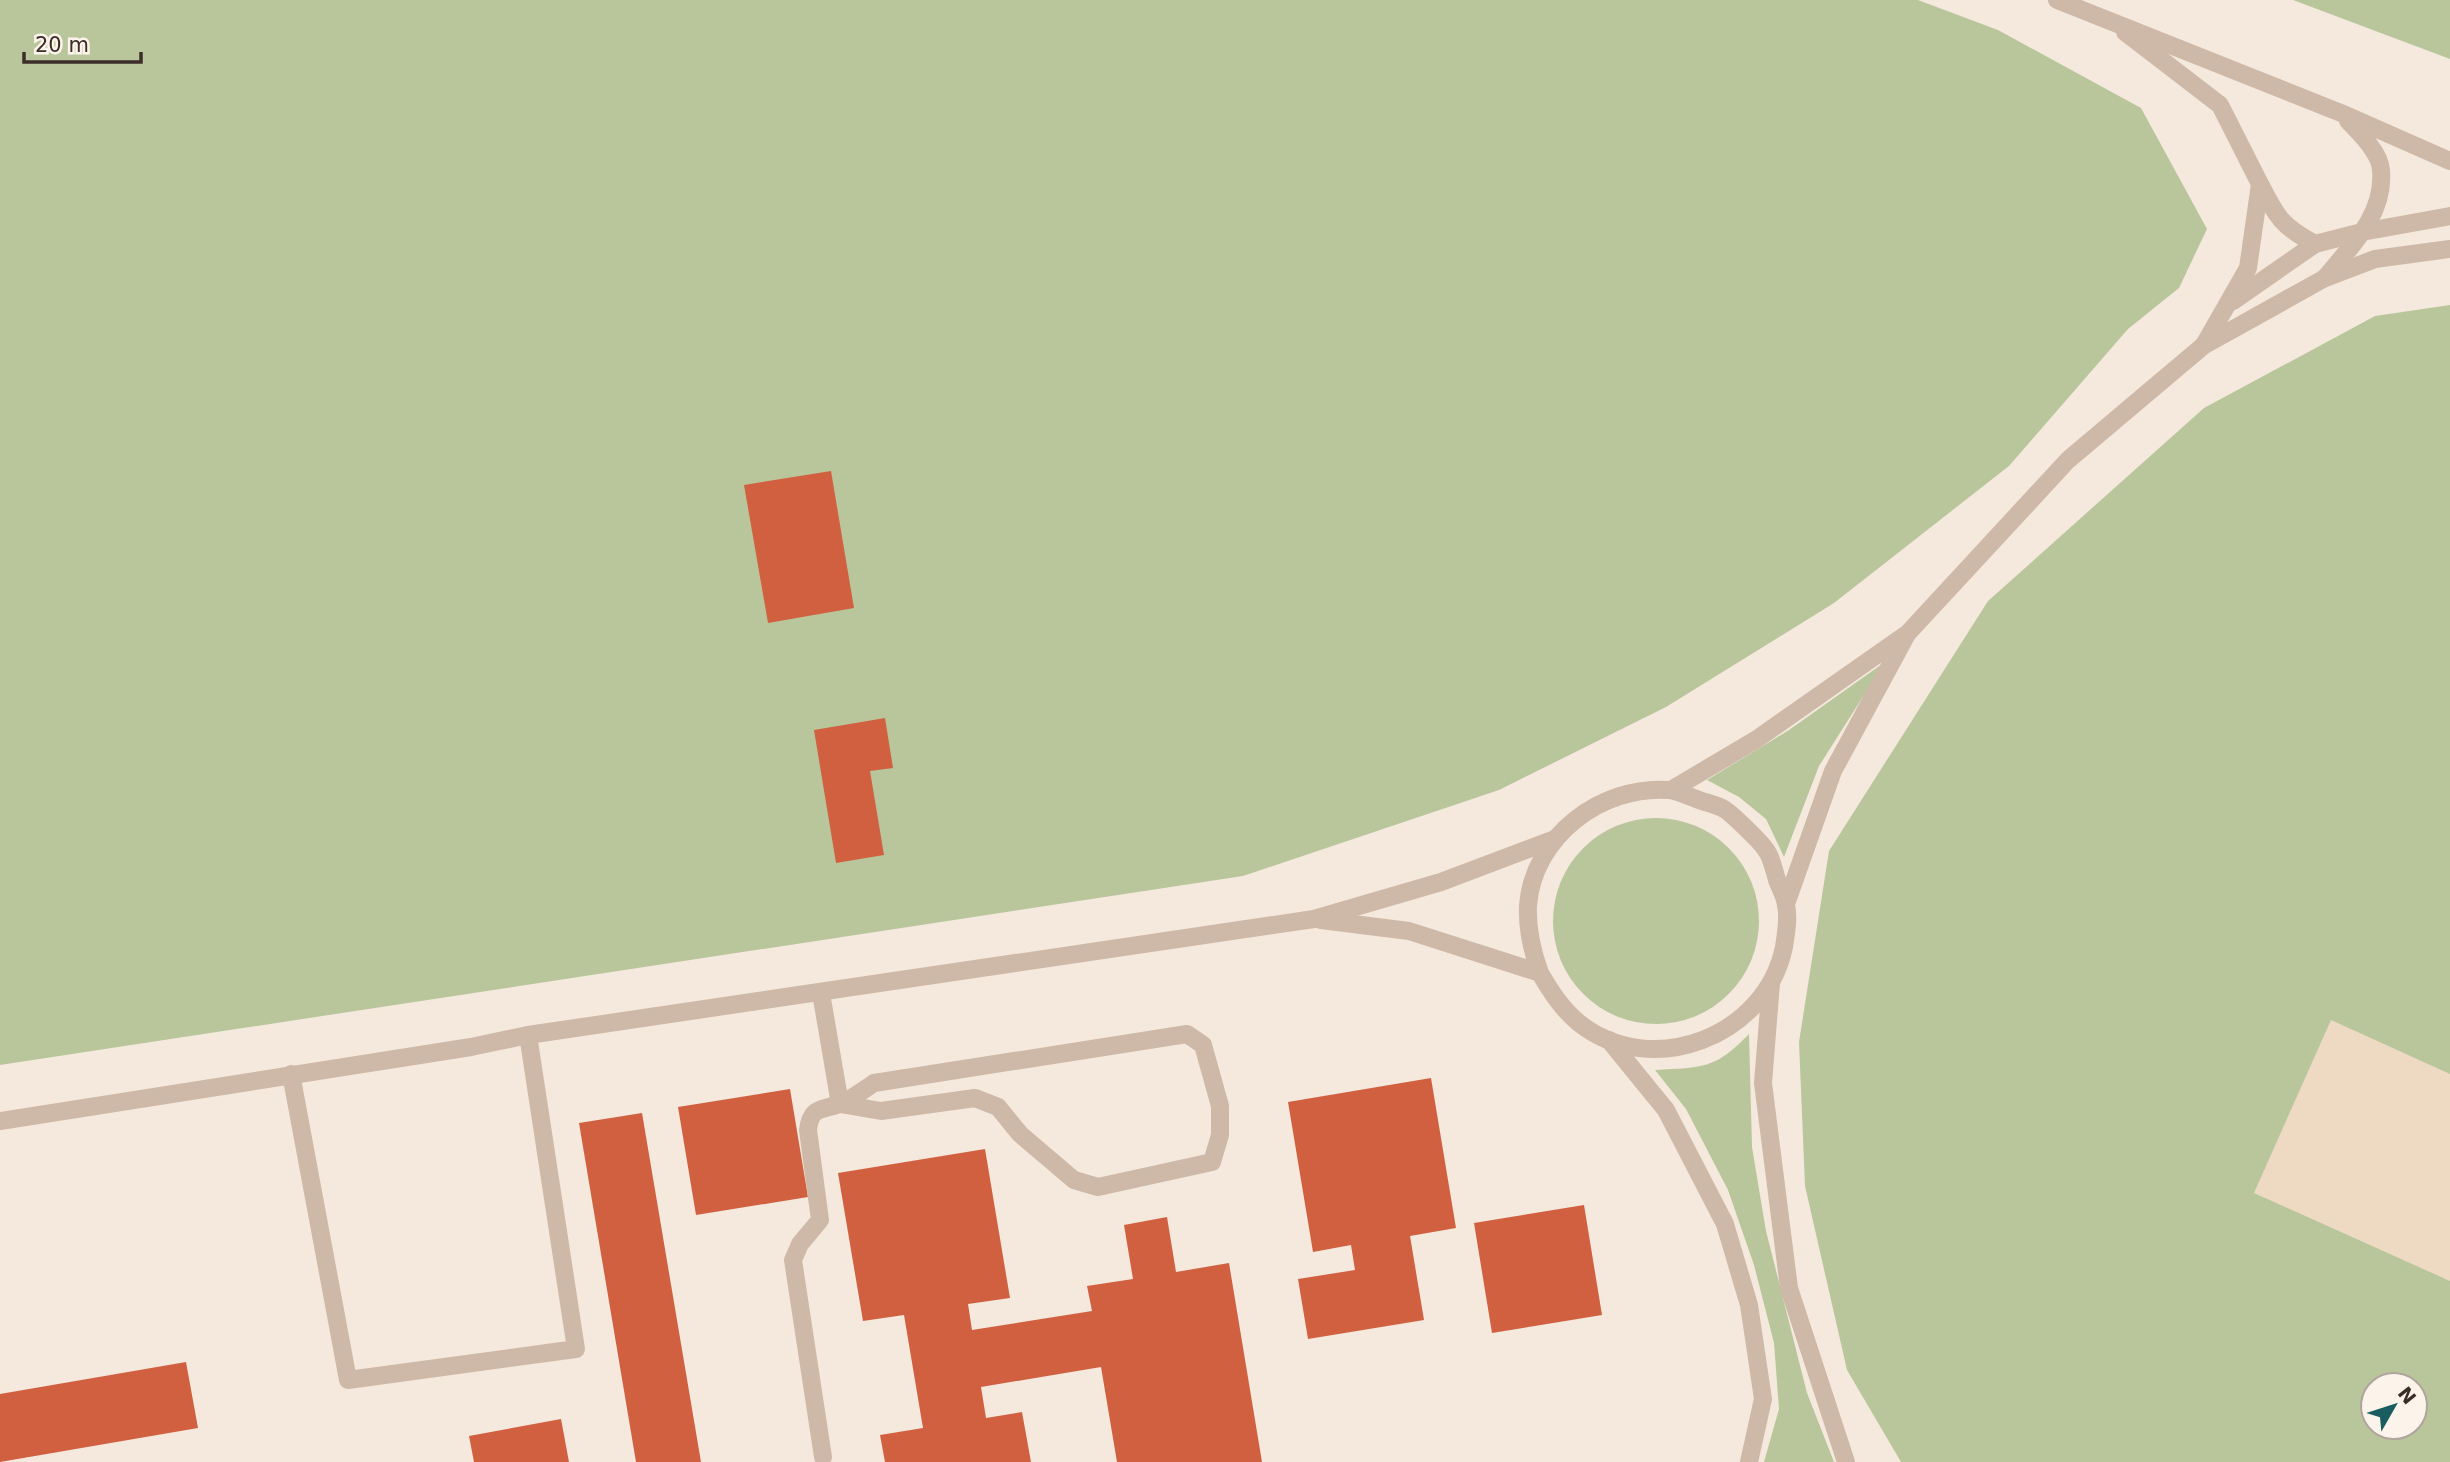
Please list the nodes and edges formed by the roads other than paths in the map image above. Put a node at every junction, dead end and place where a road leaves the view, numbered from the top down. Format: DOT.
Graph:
graph roads {
  1 [pos="2057,0"];
  2 [pos="2108,19"];
  3 [pos="2341,113"];
  4 [pos="2450,161"];
  5 [pos="2260,184"];
  6 [pos="2450,216"];
  7 [pos="2362,232"];
  8 [pos="2320,243"];
  9 [pos="2347,250"];
  10 [pos="2450,250"];
  11 [pos="2375,259"];
  12 [pos="2325,278"];
  13 [pos="2227,306"];
  14 [pos="2203,346"];
  15 [pos="1908,633"];
  16 [pos="1671,790"];
  17 [pos="1555,839"];
  18 [pos="1786,904"];
  19 [pos="1314,919"];
  20 [pos="1539,973"];
  21 [pos="1771,984"];
  22 [pos="821,993"];
  23 [pos="528,1035"];
  24 [pos="1609,1040"];
  25 [pos="291,1074"];
  26 [pos="840,1104"];
  27 [pos="0,1121"];
  28 [pos="823,1457"];
  29 [pos="1749,1462"];
  30 [pos="1846,1462"];
  1 -- 2 [label="street"];
  2 -- 3 [label="street"];
  2 -- 5 [label="street"];
  3 -- 4 [label="street"];
  3 -- 7 [label="street"];
  5 -- 8 [label="street"];
  5 -- 13 [label="street"];
  6 -- 7 [label="street"];
  7 -- 8 [label="street"];
  7 -- 9 [label="street"];
  8 -- 9 [label="street"];
  8 -- 13 [label="street"];
  9 -- 11 [label="street"];
  9 -- 12 [label="street"];
  10 -- 11 [label="street"];
  11 -- 12 [label="street"];
  12 -- 14 [label="street"];
  13 -- 14 [label="street"];
  14 -- 15 [label="street"];
  15 -- 16 [label="street"];
  15 -- 18 [label="street"];
  16 -- 17 [label="street"];
  16 -- 18 [label="street"];
  17 -- 19 [label="street"];
  17 -- 20 [label="street"];
  18 -- 21 [label="street"];
  19 -- 20 [label="street"];
  19 -- 22 [label="street"];
  20 -- 24 [label="street"];
  21 -- 24 [label="street"];
  21 -- 30 [label="street"];
  22 -- 23 [label="street"];
  22 -- 26 [label="street"];
  23 -- 25 [label="street"];
  23 -- 25 [label="street"];
  24 -- 29 [label="street"];
  25 -- 27 [label="street"];
  26 -- 26 [label="street"];
  26 -- 28 [label="street"];
}
